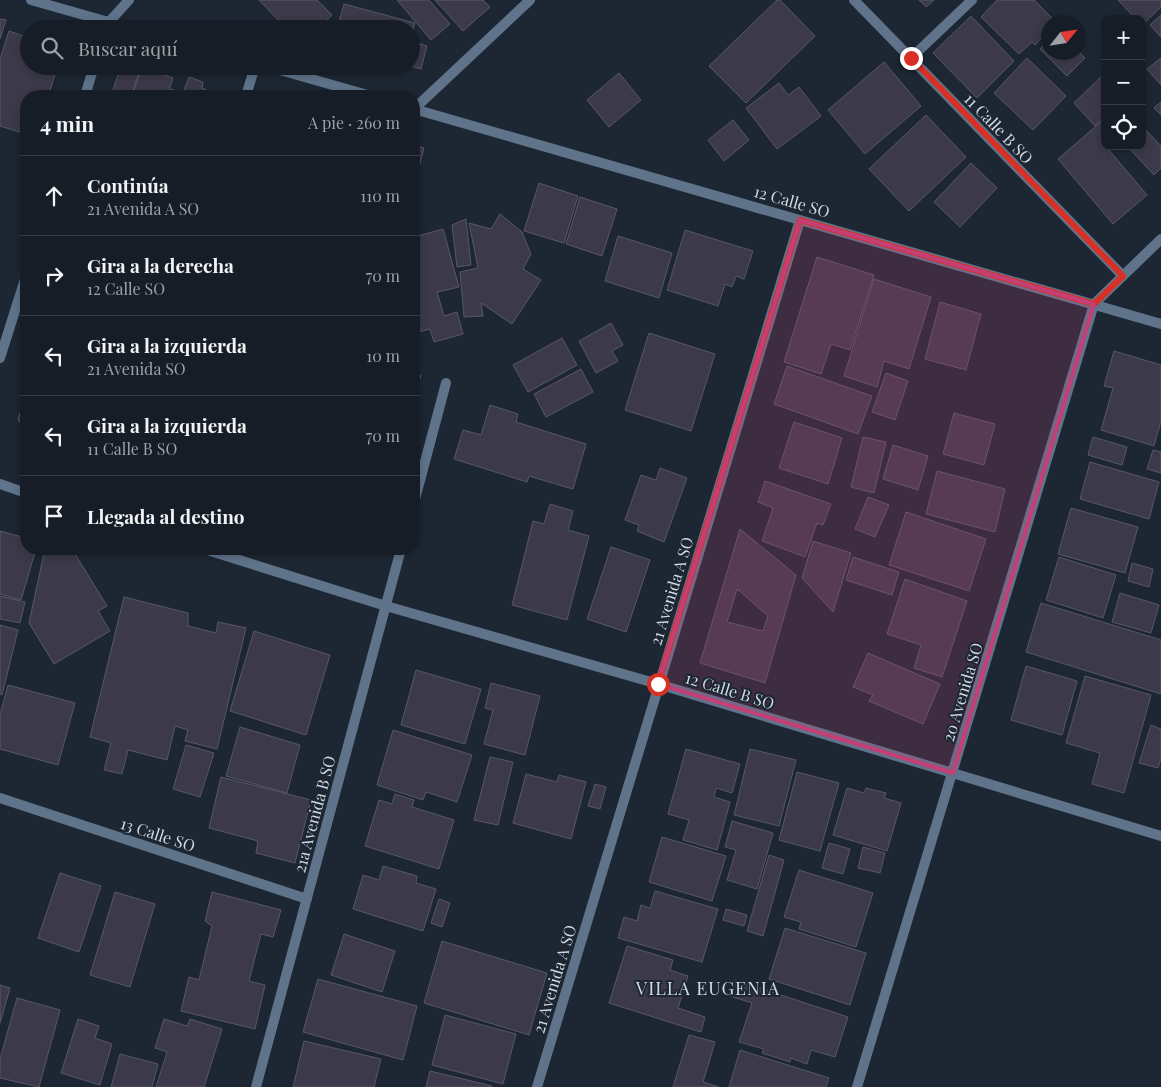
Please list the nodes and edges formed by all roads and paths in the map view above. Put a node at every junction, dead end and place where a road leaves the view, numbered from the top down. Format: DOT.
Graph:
graph roads {
  1 [pos="31,0"];
  2 [pos="129,0"];
  3 [pos="530,0"];
  4 [pos="854,0"];
  5 [pos="972,0"];
  6 [pos="93,20"];
  7 [pos="112,20"];
  8 [pos="911,58"];
  9 [pos="91,75"];
  10 [pos="252,75"];
  11 [pos="297,75"];
  12 [pos="86,90"];
  13 [pos="248,90"];
  14 [pos="349,90"];
  15 [pos="420,103"];
  16 [pos="420,111"];
  17 [pos="800,220"];
  18 [pos="1161,239"];
  19 [pos="1123,276"];
  20 [pos="20,295"];
  21 [pos="1094,304"];
  22 [pos="1161,324"];
  23 [pos="0,358"];
  24 [pos="446,383"];
  25 [pos="420,480"];
  26 [pos="0,484"];
  27 [pos="20,491"];
  28 [pos="223,555"];
  29 [pos="399,555"];
  30 [pos="386,606"];
  31 [pos="658,684"];
  32 [pos="953,773"];
  33 [pos="0,798"];
  34 [pos="1161,836"];
  35 [pos="307,899"];
  36 [pos="256,1087"];
  37 [pos="537,1087"];
  38 [pos="857,1087"];
  1 -- 6 [label="street"];
  2 -- 7 [label="street"];
  3 -- 15 [label="street"];
  4 -- 8 [label="street, 11 Calle B SO"];
  5 -- 8 [label="street"];
  8 -- 19 [label="street, 11 Calle B SO"];
  9 -- 12 [label="street"];
  10 -- 13 [label="street"];
  11 -- 14 [label="street"];
  16 -- 17 [label="street, 12 Calle SO"];
  17 -- 21 [label="street, 12 Calle SO"];
  17 -- 31 [label="street, 21 Avenida A SO"];
  18 -- 19 [label="street"];
  19 -- 21 [label="street"];
  20 -- 23 [label="street"];
  21 -- 22 [label="street, 12 Calle SO"];
  21 -- 32 [label="street, 20 Avenida SO"];
  24 -- 25 [label="street"];
  26 -- 27 [label="street"];
  28 -- 30 [label="street, 12 Calle B SO"];
  29 -- 30 [label="street, 21a Avenida B SO"];
  30 -- 31 [label="street, 12 Calle B SO"];
  30 -- 35 [label="street, 21a Avenida B SO"];
  31 -- 32 [label="street, 12 Calle B SO"];
  31 -- 37 [label="street, 21 Avenida A SO"];
  32 -- 34 [label="street, 12 Calle B SO"];
  32 -- 38 [label="street, 20 Avenida SO"];
  33 -- 35 [label="street, 13 Calle SO"];
  35 -- 36 [label="street, 21a Avenida B SO"];
}
